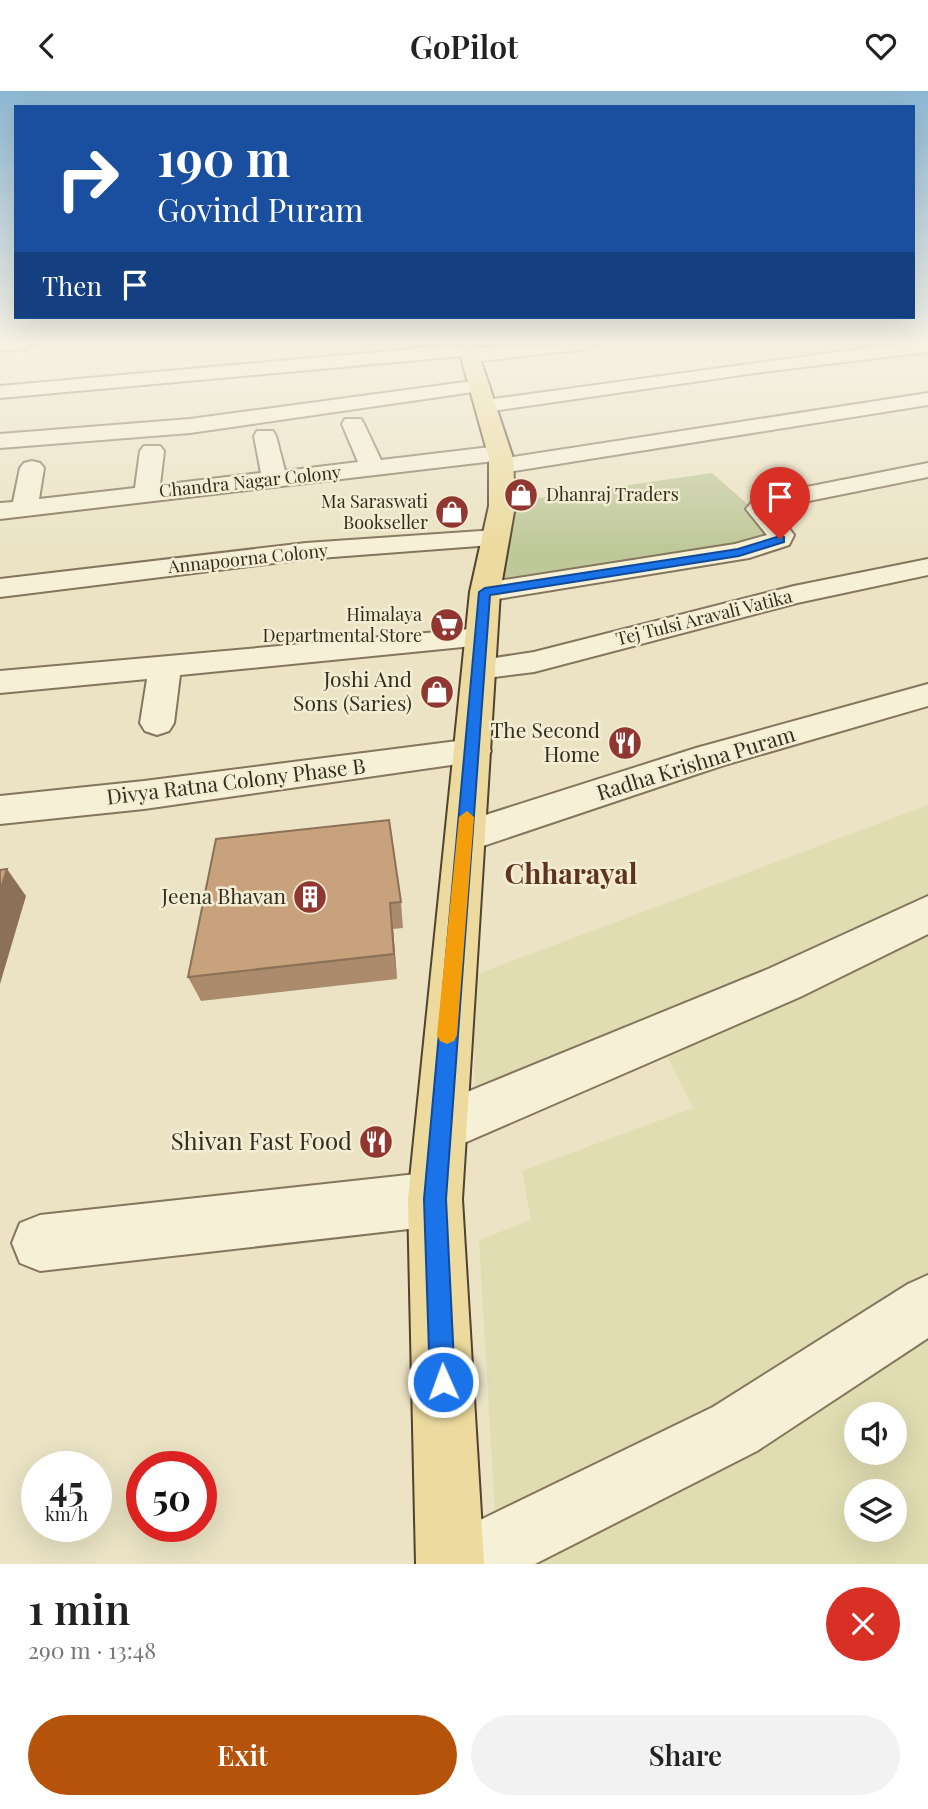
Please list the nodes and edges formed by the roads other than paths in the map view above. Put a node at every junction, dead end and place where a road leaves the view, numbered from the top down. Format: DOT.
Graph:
graph roads {
  1 [pos="260,412"];
  2 [pos="486,412"];
  3 [pos="839,412"];
  4 [pos="353,425"];
  5 [pos="265,436"];
  6 [pos="0,441"];
  7 [pos="152,451"];
  8 [pos="500,460"];
  9 [pos="32,468"];
  10 [pos="373,468"];
  11 [pos="928,470"];
  12 [pos="275,479"];
  13 [pos="147,493"];
  14 [pos="25,507"];
  15 [pos="0,511"];
  16 [pos="496,538"];
  17 [pos="928,567"];
  18 [pos="0,588"];
  19 [pos="485,592"];
  20 [pos="481,653"];
  21 [pos="165,665"];
  22 [pos="0,682"];
  23 [pos="928,695"];
  24 [pos="157,723"];
  25 [pos="473,751"];
  26 [pos="0,810"];
  27 [pos="465,838"];
  28 [pos="928,914"];
  29 [pos="441,1128"];
  30 [pos="435,1199"];
  31 [pos="40,1243"];
  32 [pos="928,1304"];
  33 [pos="450,1564"];
  34 [pos="463,1564"];
  1 -- 6 [label="street"];
  2 -- 8 [label="main road"];
  3 -- 8 [label="street, Chandra Nagar Colony"];
  4 -- 10 [label="street"];
  5 -- 12 [label="street"];
  7 -- 13 [label="street"];
  8 -- 10 [label="street, Chandra Nagar Colony"];
  8 -- 16 [label="main road"];
  9 -- 14 [label="street"];
  10 -- 12 [label="street, Chandra Nagar Colony"];
  11 -- 19 [label="street"];
  12 -- 13 [label="street, Chandra Nagar Colony"];
  13 -- 14 [label="street, Chandra Nagar Colony"];
  14 -- 15 [label="street, Chandra Nagar Colony"];
  16 -- 18 [label="street, Annapoorna Colony"];
  16 -- 19 [label="main road"];
  17 -- 20 [label="street, Tej Tulsi Aravali Vatika"];
  19 -- 20 [label="main road"];
  20 -- 21 [label="street, Tej Tulsi Aravali Vatika"];
  20 -- 25 [label="main road"];
  21 -- 22 [label="street, Tej Tulsi Aravali Vatika"];
  21 -- 24 [label="street"];
  23 -- 27 [label="street, Radha Krishna Puram"];
  25 -- 26 [label="street, Divya Ratna Colony Phase B"];
  25 -- 27 [label="main road"];
  27 -- 29 [label="main road"];
  28 -- 29 [label="street"];
  29 -- 30 [label="main road"];
  30 -- 31 [label="street"];
  30 -- 33 [label="main road"];
  32 -- 34 [label="street"];
}
